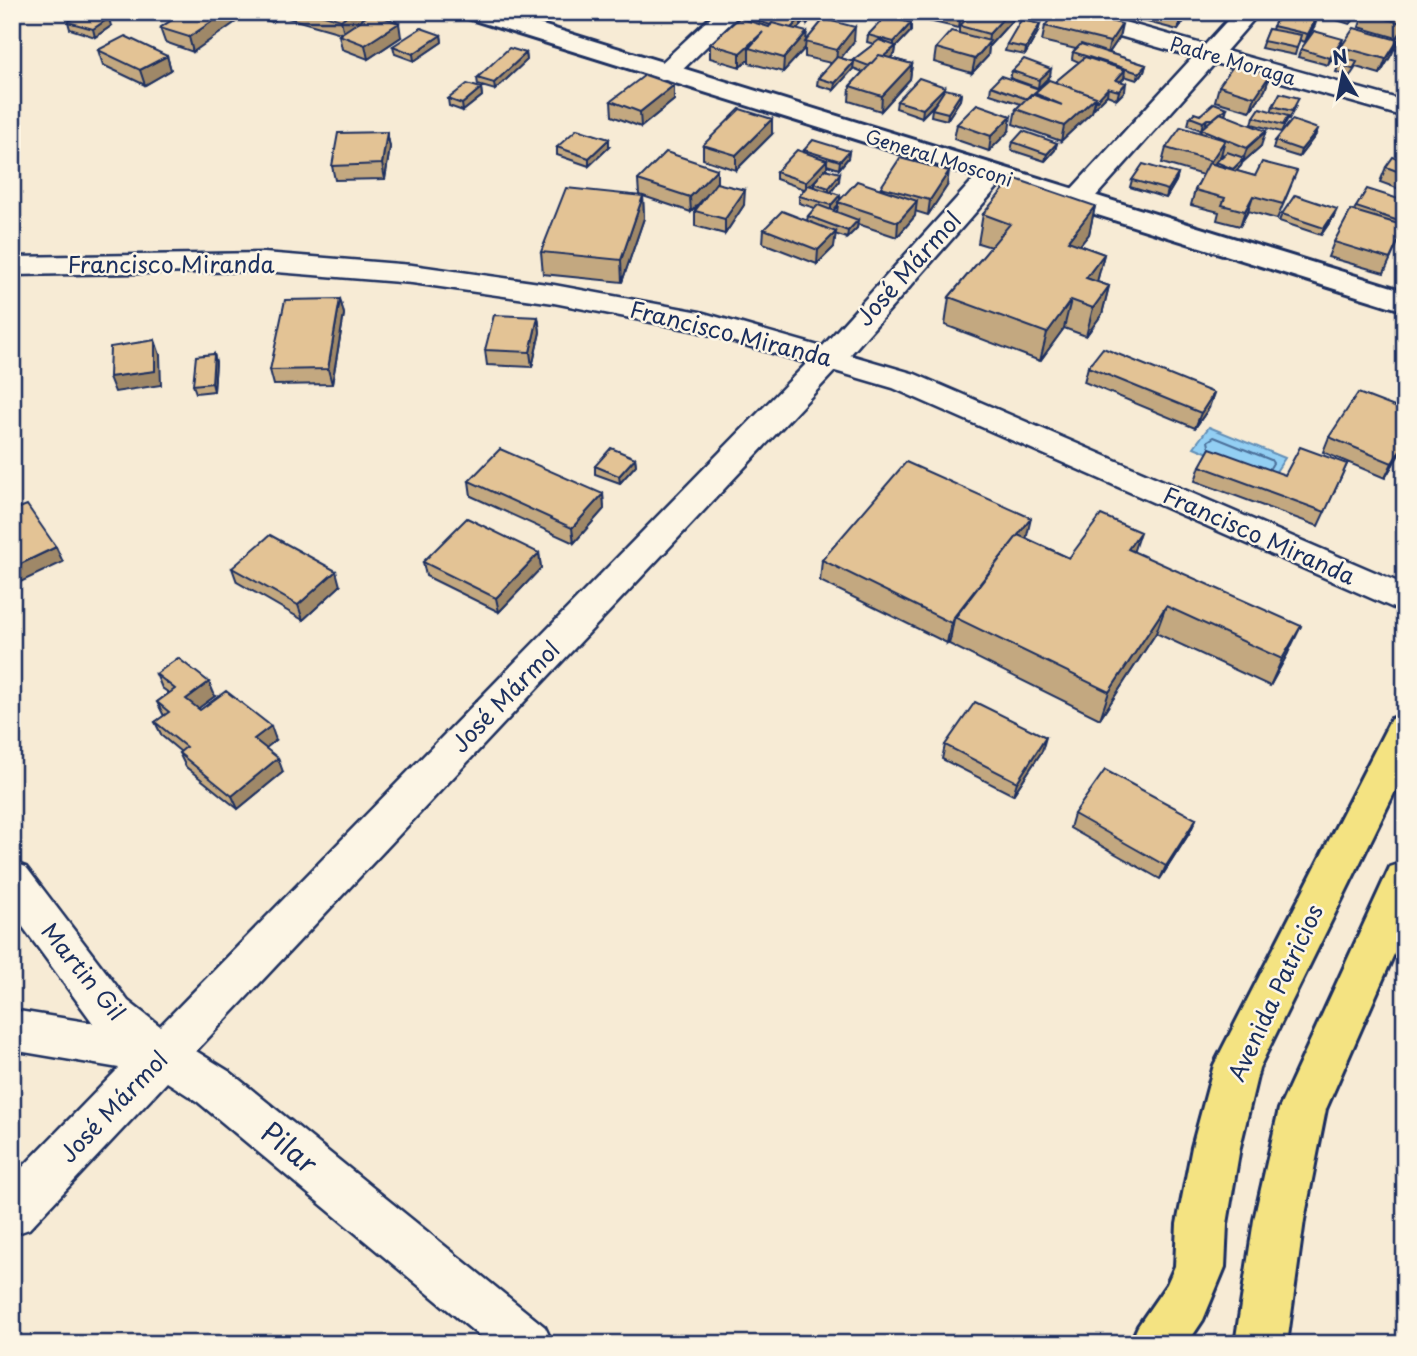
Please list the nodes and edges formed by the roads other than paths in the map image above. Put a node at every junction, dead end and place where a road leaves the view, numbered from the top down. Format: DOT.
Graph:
graph roads {
  1 [pos="473,12"];
  2 [pos="730,12"];
  3 [pos="1062,12"];
  4 [pos="1248,12"];
  5 [pos="1211,55"];
  6 [pos="666,72"];
  7 [pos="1405,109"];
  8 [pos="993,175"];
  9 [pos="1077,200"];
  10 [pos="12,267"];
  11 [pos="1405,302"];
  12 [pos="830,358"];
  13 [pos="1405,600"];
  14 [pos="1405,730"];
  15 [pos="12,880"];
  16 [pos="1405,880"];
  17 [pos="12,1030"];
  18 [pos="163,1055"];
  19 [pos="12,1212"];
  20 [pos="528,1344"];
  21 [pos="1156,1344"];
  22 [pos="1261,1344"];
  1 -- 6 [label="street, General Mosconi"];
  2 -- 6 [label="street"];
  3 -- 5 [label="street, Padre Moraga"];
  4 -- 5 [label="street"];
  5 -- 7 [label="street, Padre Moraga"];
  5 -- 9 [label="street"];
  6 -- 8 [label="street, General Mosconi"];
  8 -- 9 [label="street, General Mosconi"];
  8 -- 12 [label="street, José Mármol"];
  9 -- 11 [label="street, General Mosconi"];
  10 -- 12 [label="street, Francisco Miranda"];
  12 -- 13 [label="street, Francisco Miranda"];
  12 -- 18 [label="street, José Mármol"];
  14 -- 21 [label="main road, Avenida Patricios"];
  15 -- 18 [label="street, Martin Gil"];
  16 -- 22 [label="main road"];
  17 -- 18 [label="street, Pilar"];
  18 -- 19 [label="street, José Mármol"];
  18 -- 20 [label="street, Pilar"];
}
